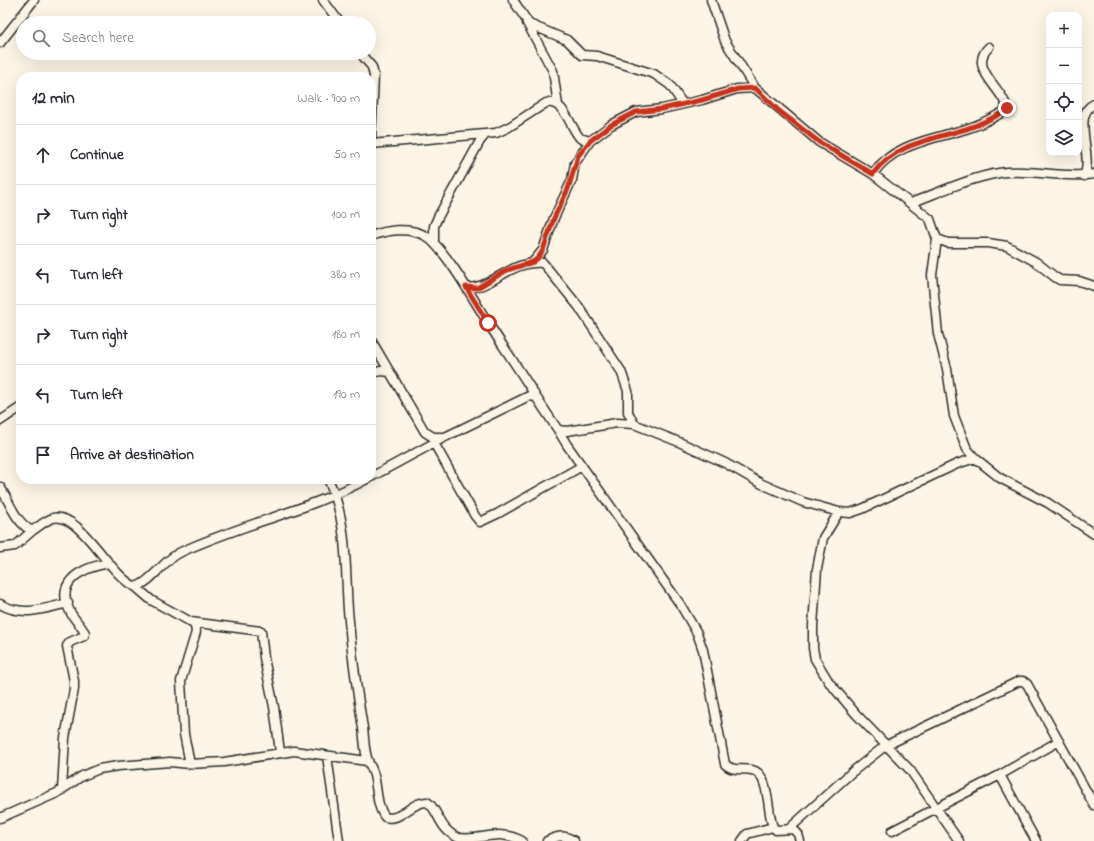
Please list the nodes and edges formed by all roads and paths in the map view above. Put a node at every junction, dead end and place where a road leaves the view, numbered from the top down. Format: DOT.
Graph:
graph roads {
  1 [pos="34,0"];
  2 [pos="323,0"];
  3 [pos="513,0"];
  4 [pos="711,0"];
  5 [pos="21,16"];
  6 [pos="335,16"];
  7 [pos="16,22"];
  8 [pos="526,22"];
  9 [pos="0,42"];
  10 [pos="989,47"];
  11 [pos="366,60"];
  12 [pos="373,72"];
  13 [pos="755,88"];
  14 [pos="683,104"];
  15 [pos="1094,104"];
  16 [pos="558,105"];
  17 [pos="485,135"];
  18 [pos="590,141"];
  19 [pos="376,144"];
  20 [pos="873,174"];
  21 [pos="1094,174"];
  22 [pos="1084,176"];
  23 [pos="911,203"];
  24 [pos="434,226"];
  25 [pos="420,234"];
  26 [pos="376,235"];
  27 [pos="937,239"];
  28 [pos="434,242"];
  29 [pos="543,250"];
  30 [pos="533,262"];
  31 [pos="543,263"];
  32 [pos="1094,286"];
  33 [pos="466,287"];
  34 [pos="376,348"];
  35 [pos="384,361"];
  36 [pos="381,370"];
  37 [pos="376,372"];
  38 [pos="390,372"];
  39 [pos="536,397"];
  40 [pos="16,411"];
  41 [pos="0,422"];
  42 [pos="634,424"];
  43 [pos="558,430"];
  44 [pos="427,435"];
  45 [pos="445,437"];
  46 [pos="431,445"];
  47 [pos="975,458"];
  48 [pos="582,466"];
  49 [pos="376,474"];
  50 [pos="330,484"];
  51 [pos="356,484"];
  52 [pos="0,487"];
  53 [pos="334,494"];
  54 [pos="839,512"];
  55 [pos="32,531"];
  56 [pos="1094,534"];
  57 [pos="0,548"];
  58 [pos="109,563"];
  59 [pos="136,587"];
  60 [pos="68,603"];
  61 [pos="0,604"];
  62 [pos="191,622"];
  63 [pos="1059,741"];
  64 [pos="885,746"];
  65 [pos="280,752"];
  66 [pos="327,756"];
  67 [pos="190,764"];
  68 [pos="369,764"];
  69 [pos="1000,775"];
  70 [pos="62,790"];
  71 [pos="1094,805"];
  72 [pos="936,809"];
  73 [pos="0,818"];
  74 [pos="773,827"];
  75 [pos="790,828"];
  76 [pos="892,831"];
  77 [pos="339,841"];
  78 [pos="522,841"];
  79 [pos="547,841"];
  80 [pos="574,841"];
  81 [pos="742,841"];
  82 [pos="800,841"];
  83 [pos="959,841"];
  84 [pos="1036,841"];
  1 -- 5 [label="street"];
  2 -- 6 [label="street"];
  3 -- 8 [label="street"];
  4 -- 13 [label="street"];
  7 -- 9 [label="street"];
  8 -- 14 [label="street"];
  8 -- 16 [label="street"];
  10 -- 20 [label="street"];
  11 -- 12 [label="street"];
  13 -- 14 [label="street"];
  13 -- 20 [label="street"];
  14 -- 18 [label="street"];
  15 -- 22 [label="street"];
  16 -- 17 [label="street"];
  16 -- 18 [label="street"];
  17 -- 19 [label="street"];
  17 -- 24 [label="street"];
  18 -- 29 [label="street"];
  20 -- 23 [label="street"];
  21 -- 22 [label="street"];
  22 -- 23 [label="street"];
  23 -- 27 [label="street"];
  24 -- 25 [label="street"];
  24 -- 28 [label="street"];
  25 -- 26 [label="street"];
  25 -- 28 [label="street"];
  27 -- 32 [label="street"];
  27 -- 47 [label="street"];
  28 -- 33 [label="street"];
  29 -- 30 [label="street"];
  29 -- 31 [label="street"];
  30 -- 31 [label="street"];
  30 -- 33 [label="street"];
  31 -- 42 [label="street"];
  33 -- 39 [label="street"];
  34 -- 35 [label="street"];
  35 -- 36 [label="street"];
  35 -- 38 [label="street"];
  36 -- 37 [label="street"];
  36 -- 38 [label="street"];
  38 -- 44 [label="street"];
  39 -- 43 [label="street"];
  39 -- 45 [label="street"];
  40 -- 41 [label="street"];
  42 -- 43 [label="street"];
  42 -- 54 [label="street"];
  43 -- 48 [label="street"];
  44 -- 45 [label="street"];
  44 -- 46 [label="street"];
  45 -- 46 [label="street"];
  46 -- 48 [label="street"];
  46 -- 49 [label="street"];
  47 -- 54 [label="street"];
  47 -- 56 [label="street"];
  48 -- 74 [label="street"];
  50 -- 53 [label="street"];
  51 -- 53 [label="street"];
  52 -- 55 [label="street"];
  53 -- 59 [label="street"];
  53 -- 68 [label="street"];
  54 -- 64 [label="street"];
  55 -- 57 [label="street"];
  55 -- 58 [label="street"];
  58 -- 59 [label="street"];
  58 -- 60 [label="street"];
  59 -- 62 [label="street"];
  60 -- 61 [label="street"];
  60 -- 70 [label="street"];
  62 -- 65 [label="street"];
  62 -- 67 [label="street"];
  63 -- 64 [label="street"];
  63 -- 69 [label="street"];
  63 -- 71 [label="street"];
  64 -- 72 [label="street"];
  64 -- 75 [label="street"];
  65 -- 66 [label="street"];
  65 -- 67 [label="street"];
  66 -- 68 [label="street"];
  66 -- 77 [label="street"];
  67 -- 70 [label="street"];
  68 -- 78 [label="street"];
  69 -- 72 [label="street"];
  69 -- 84 [label="street"];
  70 -- 73 [label="street"];
  72 -- 76 [label="street"];
  72 -- 83 [label="street"];
  74 -- 75 [label="street"];
  74 -- 81 [label="street"];
  75 -- 82 [label="street"];
  79 -- 80 [label="street"];
}
